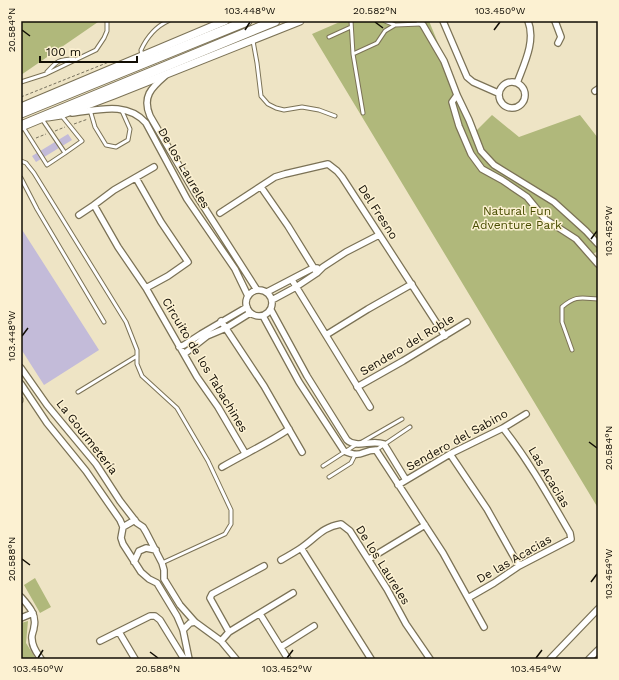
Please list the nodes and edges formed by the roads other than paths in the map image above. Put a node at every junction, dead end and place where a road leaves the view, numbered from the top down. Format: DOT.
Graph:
graph roads {
  1 [pos="107,21"];
  2 [pos="168,21"];
  3 [pos="226,21"];
  4 [pos="247,21"];
  5 [pos="275,21"];
  6 [pos="300,21"];
  7 [pos="351,21"];
  8 [pos="385,21"];
  9 [pos="443,21"];
  10 [pos="528,21"];
  11 [pos="555,21"];
  12 [pos="421,23"];
  13 [pos="394,25"];
  14 [pos="352,27"];
  15 [pos="329,37"];
  16 [pos="252,40"];
  17 [pos="558,43"];
  18 [pos="353,54"];
  19 [pos="142,56"];
  20 [pos="76,60"];
  21 [pos="46,74"];
  22 [pos="165,75"];
  23 [pos="21,82"];
  24 [pos="517,83"];
  25 [pos="498,93"];
  26 [pos="457,95"];
  27 [pos="21,107"];
  28 [pos="90,108"];
  29 [pos="122,109"];
  30 [pos="21,113"];
  31 [pos="363,113"];
  32 [pos="64,114"];
  33 [pos="150,116"];
  34 [pos="335,116"];
  35 [pos="42,118"];
  36 [pos="144,120"];
  37 [pos="22,126"];
  38 [pos="170,151"];
  39 [pos="64,153"];
  40 [pos="163,155"];
  41 [pos="21,161"];
  42 [pos="154,167"];
  43 [pos="21,178"];
  44 [pos="136,178"];
  45 [pos="22,183"];
  46 [pos="261,187"];
  47 [pos="195,194"];
  48 [pos="187,199"];
  49 [pos="94,205"];
  50 [pos="220,213"];
  51 [pos="79,214"];
  52 [pos="379,235"];
  53 [pos="598,244"];
  54 [pos="598,264"];
  55 [pos="323,267"];
  56 [pos="313,268"];
  57 [pos="317,273"];
  58 [pos="292,280"];
  59 [pos="412,284"];
  60 [pos="296,287"];
  61 [pos="146,288"];
  62 [pos="257,290"];
  63 [pos="267,292"];
  64 [pos="248,296"];
  65 [pos="598,299"];
  66 [pos="272,300"];
  67 [pos="248,310"];
  68 [pos="270,310"];
  69 [pos="263,316"];
  70 [pos="222,321"];
  71 [pos="104,322"];
  72 [pos="467,322"];
  73 [pos="226,328"];
  74 [pos="326,335"];
  75 [pos="445,336"];
  76 [pos="179,347"];
  77 [pos="572,350"];
  78 [pos="184,354"];
  79 [pos="137,356"];
  80 [pos="21,368"];
  81 [pos="23,376"];
  82 [pos="21,384"];
  83 [pos="358,387"];
  84 [pos="78,392"];
  85 [pos="370,407"];
  86 [pos="526,414"];
  87 [pos="402,419"];
  88 [pos="410,427"];
  89 [pos="503,428"];
  90 [pos="289,429"];
  91 [pos="384,444"];
  92 [pos="357,445"];
  93 [pos="376,450"];
  94 [pos="302,452"];
  95 [pos="344,452"];
  96 [pos="245,453"];
  97 [pos="450,454"];
  98 [pos="355,455"];
  99 [pos="323,466"];
  100 [pos="222,467"];
  101 [pos="329,477"];
  102 [pos="406,480"];
  103 [pos="398,485"];
  104 [pos="135,520"];
  105 [pos="425,525"];
  106 [pos="123,527"];
  107 [pos="571,539"];
  108 [pos="301,548"];
  109 [pos="156,550"];
  110 [pos="369,559"];
  111 [pos="282,560"];
  112 [pos="134,562"];
  113 [pos="162,563"];
  114 [pos="264,566"];
  115 [pos="519,566"];
  116 [pos="294,593"];
  117 [pos="21,597"];
  118 [pos="468,598"];
  119 [pos="24,604"];
  120 [pos="597,611"];
  121 [pos="33,613"];
  122 [pos="260,614"];
  123 [pos="21,618"];
  124 [pos="195,622"];
  125 [pos="314,626"];
  126 [pos="484,627"];
  127 [pos="183,630"];
  128 [pos="119,632"];
  129 [pos="229,632"];
  130 [pos="221,641"];
  131 [pos="100,642"];
  132 [pos="281,647"];
  133 [pos="598,650"];
  134 [pos="41,659"];
  135 [pos="135,659"];
  136 [pos="184,659"];
  137 [pos="189,659"];
  138 [pos="236,659"];
  139 [pos="288,659"];
  140 [pos="371,659"];
  141 [pos="430,659"];
  142 [pos="550,659"];
  143 [pos="589,659"];
  1 -- 20 [label="lane"];
  2 -- 19 [label="lane"];
  3 -- 19 [label="street"];
  4 -- 30 [label="highway"];
  5 -- 35 [label="highway"];
  6 -- 16 [label="street"];
  7 -- 14 [label="lane"];
  8 -- 13 [label="lane"];
  9 -- 25 [label="street"];
  10 -- 24 [label="street"];
  11 -- 17 [label="street"];
  12 -- 13 [label="lane"];
  12 -- 26 [label="street"];
  13 -- 18 [label="lane"];
  14 -- 15 [label="lane"];
  14 -- 18 [label="lane"];
  16 -- 22 [label="street"];
  16 -- 34 [label="lane"];
  18 -- 31 [label="lane"];
  19 -- 27 [label="street"];
  20 -- 21 [label="lane"];
  20 -- 21 [label="lane"];
  21 -- 23 [label="lane"];
  22 -- 28 [label="street"];
  22 -- 33 [label="street, De los Laureles"];
  24 -- 25 [label="street"];
  24 -- 25 [label="street"];
  26 -- 53 [label="street"];
  26 -- 54 [label="street"];
  28 -- 29 [label="street, De los Laureles"];
  28 -- 29 [label="lane"];
  28 -- 32 [label="street"];
  29 -- 36 [label="street, De los Laureles"];
  32 -- 35 [label="street"];
  32 -- 39 [label="lane"];
  33 -- 36 [label="street"];
  33 -- 38 [label="street, De los Laureles"];
  35 -- 37 [label="highway"];
  35 -- 39 [label="lane"];
  36 -- 40 [label="street, De los Laureles"];
  37 -- 39 [label="lane"];
  38 -- 40 [label="street"];
  38 -- 47 [label="street, De los Laureles"];
  40 -- 48 [label="street, De los Laureles"];
  41 -- 79 [label="lane"];
  42 -- 44 [label="street"];
  43 -- 45 [label="lane"];
  44 -- 49 [label="street"];
  44 -- 61 [label="street"];
  45 -- 71 [label="lane"];
  46 -- 50 [label="street, Del Fresno"];
  46 -- 52 [label="street, Del Fresno"];
  46 -- 56 [label="street"];
  47 -- 48 [label="street"];
  47 -- 62 [label="street, De los Laureles"];
  48 -- 64 [label="street, De los Laureles"];
  49 -- 51 [label="street"];
  49 -- 61 [label="street, Circuito de los Tabachines"];
  52 -- 55 [label="street"];
  52 -- 59 [label="street, Del Fresno"];
  55 -- 56 [label="street"];
  55 -- 57 [label="street"];
  56 -- 57 [label="street"];
  56 -- 58 [label="street"];
  57 -- 60 [label="street"];
  58 -- 60 [label="street"];
  58 -- 63 [label="street"];
  59 -- 74 [label="street"];
  59 -- 75 [label="street, Del Fresno"];
  60 -- 66 [label="street"];
  60 -- 74 [label="street"];
  61 -- 76 [label="street, Circuito de los Tabachines"];
  62 -- 63 [label="street"];
  62 -- 64 [label="street"];
  63 -- 66 [label="street"];
  64 -- 67 [label="street"];
  65 -- 77 [label="lane"];
  66 -- 68 [label="street"];
  67 -- 69 [label="street"];
  67 -- 70 [label="street"];
  67 -- 73 [label="street"];
  68 -- 69 [label="street"];
  68 -- 92 [label="street"];
  69 -- 95 [label="street"];
  70 -- 73 [label="street"];
  70 -- 76 [label="street"];
  72 -- 75 [label="street, Sendero del Roble"];
  73 -- 78 [label="street"];
  73 -- 90 [label="street"];
  74 -- 83 [label="street"];
  75 -- 83 [label="street, Sendero del Roble"];
  76 -- 78 [label="street, Circuito de los Tabachines"];
  78 -- 96 [label="street, Circuito de los Tabachines"];
  79 -- 84 [label="lane"];
  79 -- 113 [label="lane"];
  80 -- 81 [label="street, La Gourmetería"];
  81 -- 104 [label="street, La Gourmetería"];
  82 -- 106 [label="street, La Gourmetería"];
  83 -- 85 [label="street"];
  86 -- 89 [label="street, Sendero del Sabino"];
  87 -- 92 [label="lane"];
  88 -- 91 [label="lane"];
  89 -- 97 [label="street, Sendero del Sabino"];
  89 -- 107 [label="street, Las Acacias"];
  90 -- 94 [label="street"];
  90 -- 96 [label="street"];
  91 -- 92 [label="street"];
  91 -- 93 [label="lane"];
  91 -- 102 [label="street"];
  92 -- 95 [label="lane"];
  93 -- 98 [label="street"];
  93 -- 103 [label="street"];
  95 -- 98 [label="street"];
  95 -- 99 [label="lane"];
  96 -- 100 [label="street"];
  97 -- 102 [label="street, Sendero del Sabino"];
  97 -- 115 [label="street"];
  98 -- 101 [label="lane"];
  102 -- 103 [label="street, Sendero del Sabino"];
  103 -- 105 [label="street"];
  104 -- 106 [label="street"];
  104 -- 109 [label="street, La Gourmetería"];
  105 -- 110 [label="street"];
  105 -- 118 [label="street"];
  106 -- 112 [label="street"];
  107 -- 115 [label="street, De las Acacias"];
  108 -- 110 [label="street, De los Laureles"];
  108 -- 111 [label="street, De los Laureles"];
  108 -- 140 [label="street"];
  109 -- 112 [label="street"];
  109 -- 113 [label="street, La Gourmetería"];
  110 -- 141 [label="street, De los Laureles"];
  112 -- 127 [label="street"];
  113 -- 124 [label="street, La Gourmetería"];
  114 -- 129 [label="street"];
  115 -- 118 [label="street, De las Acacias"];
  116 -- 122 [label="street"];
  117 -- 119 [label="street"];
  118 -- 126 [label="street"];
  119 -- 121 [label="street"];
  120 -- 142 [label="street"];
  121 -- 123 [label="street"];
  121 -- 134 [label="street"];
  122 -- 129 [label="street"];
  122 -- 132 [label="street"];
  124 -- 127 [label="street"];
  124 -- 130 [label="street, La Gourmetería"];
  125 -- 132 [label="street"];
  127 -- 137 [label="street"];
  128 -- 131 [label="street"];
  128 -- 135 [label="street"];
  128 -- 136 [label="street"];
  129 -- 130 [label="street"];
  130 -- 138 [label="street, La Gourmetería"];
  132 -- 139 [label="street"];
  133 -- 143 [label="street"];
}
